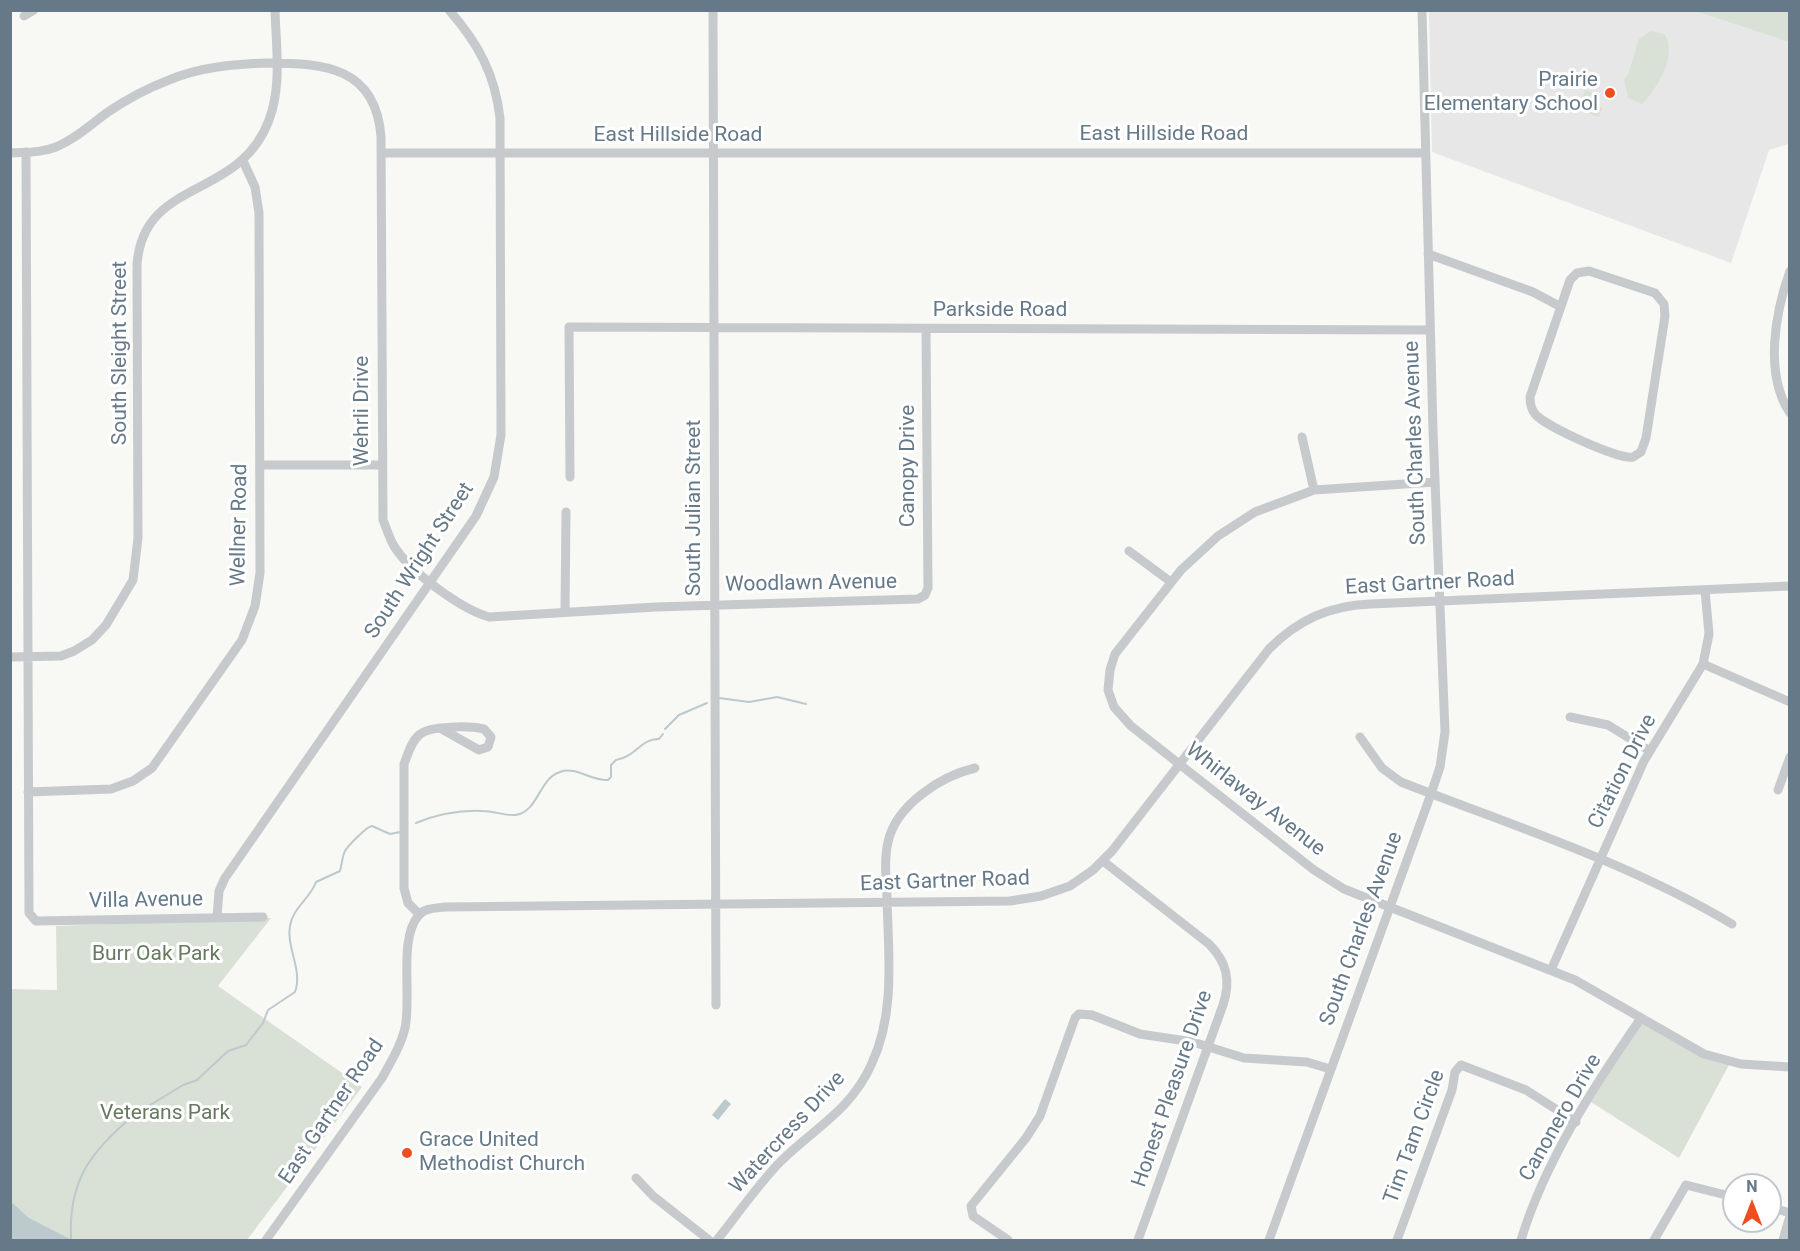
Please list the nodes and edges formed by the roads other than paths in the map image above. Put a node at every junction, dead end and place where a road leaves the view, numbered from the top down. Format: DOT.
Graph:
graph roads {
  1 [pos="34,10"];
  2 [pos="274,10"];
  3 [pos="449,10"];
  4 [pos="713,10"];
  5 [pos="1422,10"];
  6 [pos="24,16"];
  7 [pos="277,63"];
  8 [pos="26,152"];
  9 [pos="10,153"];
  10 [pos="382,153"];
  11 [pos="712,153"];
  12 [pos="1425,153"];
  13 [pos="501,155"];
  14 [pos="243,161"];
  15 [pos="1428,254"];
  16 [pos="1790,271"];
  17 [pos="1561,307"];
  18 [pos="714,328"];
  19 [pos="926,329"];
  20 [pos="1430,330"];
  21 [pos="1790,413"];
  22 [pos="1302,437"];
  23 [pos="260,465"];
  24 [pos="381,465"];
  25 [pos="570,477"];
  26 [pos="1435,482"];
  27 [pos="1314,490"];
  28 [pos="566,512"];
  29 [pos="1129,551"];
  30 [pos="430,581"];
  31 [pos="1171,582"];
  32 [pos="1790,586"];
  33 [pos="1705,590"];
  34 [pos="918,599"];
  35 [pos="1440,600"];
  36 [pos="713,605"];
  37 [pos="565,612"];
  38 [pos="489,616"];
  39 [pos="10,657"];
  40 [pos="28,657"];
  41 [pos="1703,664"];
  42 [pos="1790,702"];
  43 [pos="1570,717"];
  44 [pos="440,728"];
  45 [pos="1360,737"];
  46 [pos="1650,751"];
  47 [pos="1790,757"];
  48 [pos="1179,764"];
  49 [pos="975,768"];
  50 [pos="1778,790"];
  51 [pos="28,792"];
  52 [pos="1431,794"];
  53 [pos="1600,858"];
  54 [pos="1102,861"];
  55 [pos="715,904"];
  56 [pos="887,904"];
  57 [pos="1388,907"];
  58 [pos="419,914"];
  59 [pos="217,917"];
  60 [pos="263,917"];
  61 [pos="1732,924"];
  62 [pos="1551,970"];
  63 [pos="716,1005"];
  64 [pos="1641,1018"];
  65 [pos="1208,1047"];
  66 [pos="1790,1067"];
  67 [pos="1330,1069"];
  68 [pos="1576,1122"];
  69 [pos="636,1178"];
  70 [pos="1722,1194"];
  71 [pos="1790,1214"];
  72 [pos="266,1240"];
  73 [pos="709,1240"];
  74 [pos="717,1240"];
  75 [pos="1008,1240"];
  76 [pos="1138,1240"];
  77 [pos="1269,1240"];
  78 [pos="1398,1240"];
  79 [pos="1521,1240"];
  80 [pos="1654,1240"];
  81 [pos="1783,1240"];
  1 -- 6 [label="street"];
  2 -- 7 [label="street, South Sleight Street"];
  3 -- 13 [label="street, South Wright Street"];
  4 -- 11 [label="street, South Julian Street"];
  5 -- 12 [label="street, South Charles Avenue"];
  7 -- 8 [label="street"];
  7 -- 10 [label="street"];
  7 -- 14 [label="street, South Sleight Street"];
  8 -- 9 [label="street"];
  8 -- 40 [label="street"];
  10 -- 13 [label="street, East Hillside Road"];
  10 -- 24 [label="street, Wehrli Drive"];
  11 -- 12 [label="street, East Hillside Road"];
  11 -- 13 [label="street, East Hillside Road"];
  11 -- 18 [label="street, South Julian Street"];
  12 -- 15 [label="street, South Charles Avenue"];
  13 -- 30 [label="street, South Wright Street"];
  14 -- 23 [label="street, Wellner Road"];
  14 -- 40 [label="street, South Sleight Street"];
  15 -- 17 [label="street"];
  15 -- 20 [label="street, South Charles Avenue"];
  16 -- 21 [label="street"];
  17 -- 17 [label="street"];
  18 -- 19 [label="street, Parkside Road"];
  18 -- 25 [label="street, Parkside Road"];
  18 -- 36 [label="street, South Julian Street"];
  19 -- 20 [label="street, Parkside Road"];
  19 -- 34 [label="street, Canopy Drive"];
  20 -- 26 [label="street, South Charles Avenue"];
  22 -- 27 [label="street"];
  23 -- 24 [label="street"];
  23 -- 51 [label="street, Wellner Road"];
  24 -- 30 [label="street, Wehrli Drive"];
  26 -- 27 [label="street, Whirlaway Avenue"];
  26 -- 35 [label="street, South Charles Avenue"];
  27 -- 31 [label="street, Whirlaway Avenue"];
  28 -- 37 [label="street"];
  29 -- 31 [label="street"];
  30 -- 38 [label="street, Wehrli Drive"];
  30 -- 59 [label="street, South Wright Street"];
  31 -- 48 [label="street, Whirlaway Avenue"];
  32 -- 33 [label="street, East Gartner Road"];
  33 -- 35 [label="street, East Gartner Road"];
  33 -- 41 [label="street, Citation Drive"];
  34 -- 36 [label="street, Woodlawn Avenue"];
  35 -- 48 [label="street, East Gartner Road"];
  35 -- 52 [label="street, South Charles Avenue"];
  36 -- 37 [label="street, Woodlawn Avenue"];
  36 -- 55 [label="street, South Julian Street"];
  37 -- 38 [label="street, Woodlawn Avenue"];
  39 -- 40 [label="street, South Sleight Street"];
  40 -- 51 [label="street"];
  41 -- 42 [label="street"];
  41 -- 46 [label="street, Citation Drive"];
  43 -- 46 [label="street"];
  44 -- 44 [label="street"];
  44 -- 58 [label="street"];
  45 -- 52 [label="street"];
  46 -- 53 [label="street, Citation Drive"];
  47 -- 50 [label="street"];
  48 -- 54 [label="street, East Gartner Road"];
  48 -- 57 [label="street, Whirlaway Avenue"];
  49 -- 56 [label="street, Watercress Drive"];
  51 -- 59 [label="street, Villa Avenue"];
  52 -- 53 [label="street"];
  52 -- 57 [label="street, South Charles Avenue"];
  53 -- 61 [label="street"];
  53 -- 62 [label="street, Citation Drive"];
  54 -- 56 [label="street, East Gartner Road"];
  54 -- 65 [label="street, Honest Pleasure Drive"];
  55 -- 56 [label="street, East Gartner Road"];
  55 -- 58 [label="street, East Gartner Road"];
  55 -- 63 [label="street, South Julian Street"];
  56 -- 74 [label="street, Watercress Drive"];
  57 -- 62 [label="street, Whirlaway Avenue"];
  57 -- 67 [label="street, South Charles Avenue"];
  58 -- 72 [label="street, East Gartner Road"];
  59 -- 60 [label="street, Villa Avenue"];
  62 -- 64 [label="street, Whirlaway Avenue"];
  64 -- 66 [label="street, Whirlaway Avenue"];
  64 -- 68 [label="street, Canonero Drive"];
  65 -- 67 [label="street"];
  65 -- 75 [label="street"];
  65 -- 76 [label="street, Honest Pleasure Drive"];
  67 -- 77 [label="street, South Charles Avenue"];
  68 -- 78 [label="street, Tim Tam Circle"];
  68 -- 79 [label="street, Canonero Drive"];
  69 -- 73 [label="street"];
  70 -- 80 [label="street"];
  71 -- 81 [label="street"];
}
